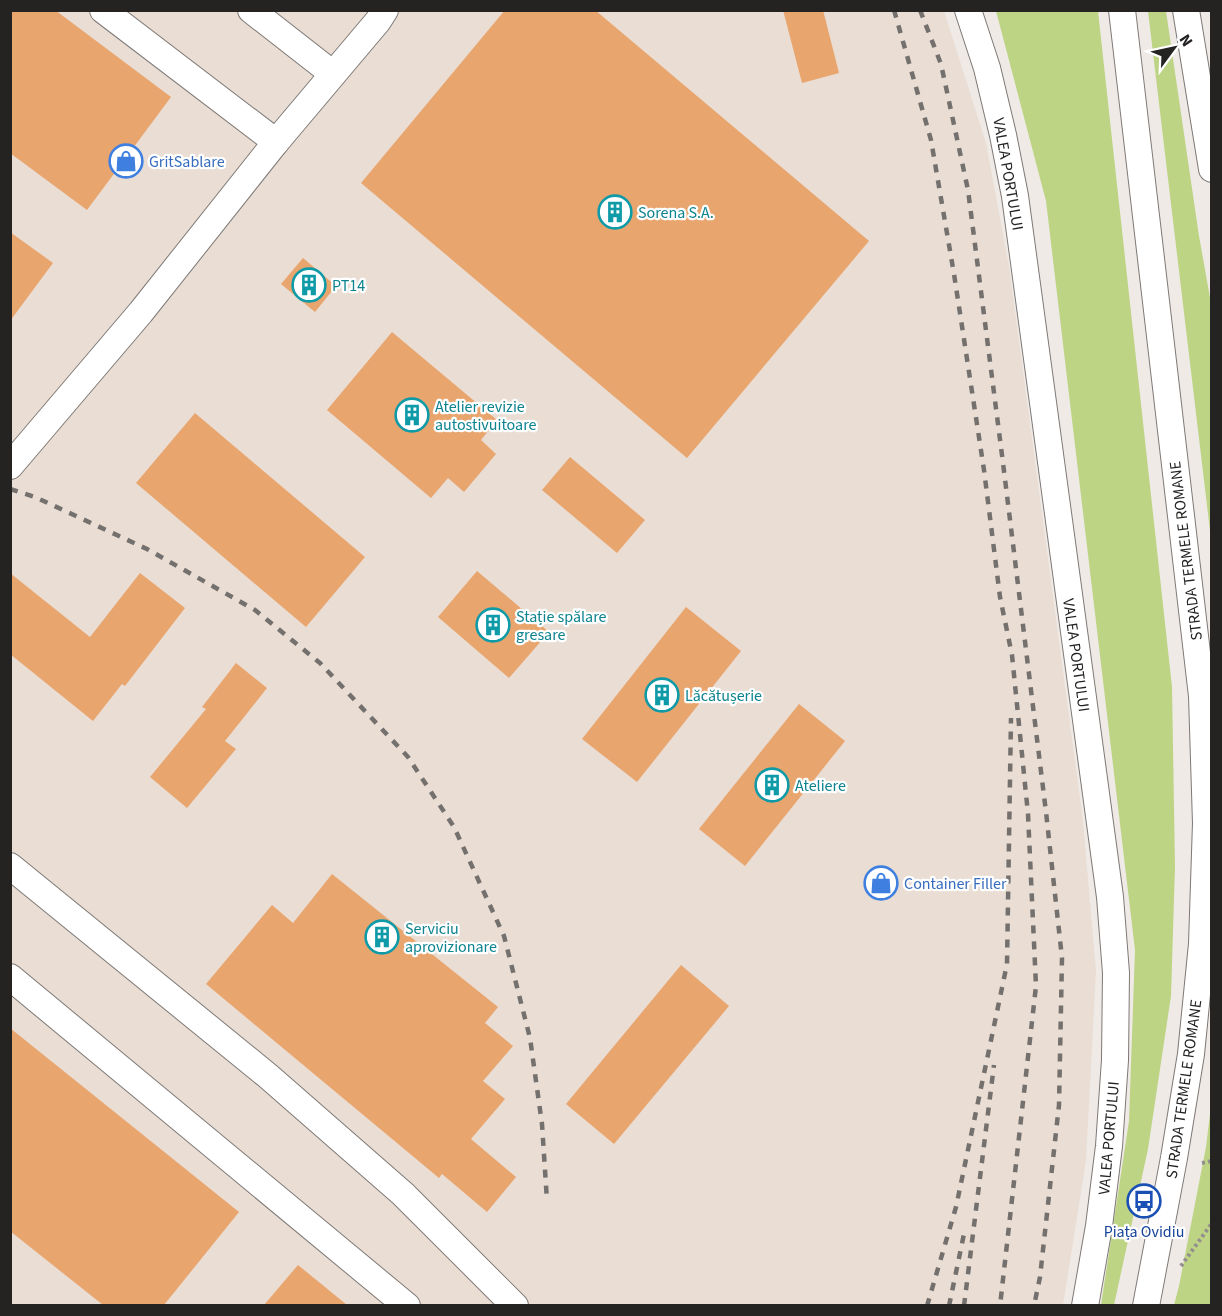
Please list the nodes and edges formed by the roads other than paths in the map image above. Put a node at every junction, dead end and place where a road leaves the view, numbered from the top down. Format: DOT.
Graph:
graph roads {
  1 [pos="103,10"];
  2 [pos="251,10"];
  3 [pos="386,10"];
  4 [pos="968,10"];
  5 [pos="1122,10"];
  6 [pos="1186,10"];
  7 [pos="333,74"];
  8 [pos="276,142"];
  9 [pos="1212,169"];
  10 [pos="14,457"];
  11 [pos="10,866"];
  12 [pos="10,977"];
  13 [pos="407,1305"];
  14 [pos="515,1305"];
  15 [pos="1084,1305"];
  16 [pos="1146,1305"];
  1 -- 8 [label="street"];
  2 -- 7 [label="street"];
  3 -- 7 [label="street"];
  4 -- 15 [label="street, VALEA PORTULUI"];
  5 -- 16 [label="street, STRADA TERMELE ROMANE"];
  6 -- 9 [label="street"];
  7 -- 8 [label="street"];
  8 -- 10 [label="street"];
  11 -- 14 [label="street"];
  12 -- 13 [label="street"];
}
